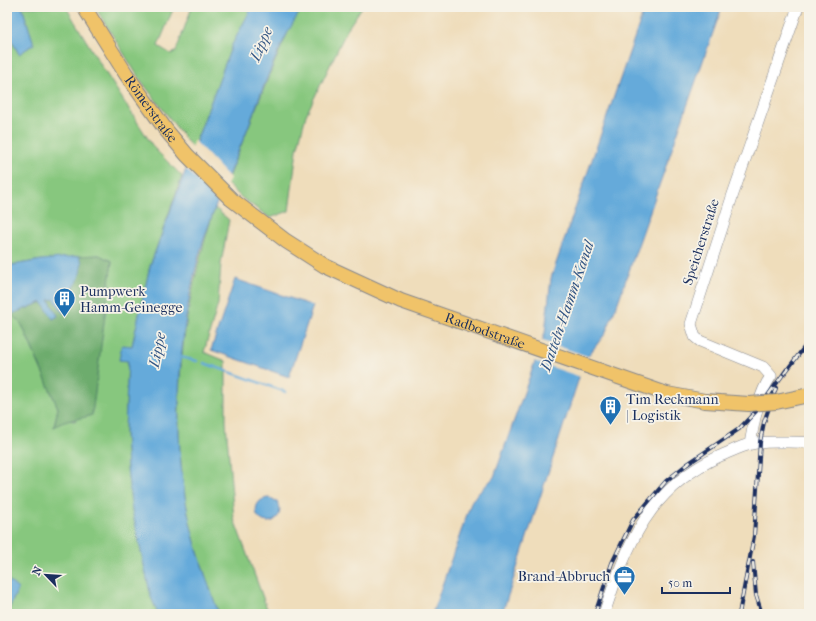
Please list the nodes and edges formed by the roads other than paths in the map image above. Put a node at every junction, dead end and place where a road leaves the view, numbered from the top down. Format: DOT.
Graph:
graph roads {
  1 [pos="84,7"];
  2 [pos="798,7"];
  3 [pos="231,199"];
  4 [pos="809,395"];
  5 [pos="809,442"];
  6 [pos="750,444"];
  7 [pos="604,614"];
  1 -- 3 [label="main road, Römerstraße"];
  2 -- 6 [label="street, Speicherstraße"];
  3 -- 4 [label="main road, Radbodstraße, bridge"];
  5 -- 6 [label="street"];
  6 -- 7 [label="street"];
}
